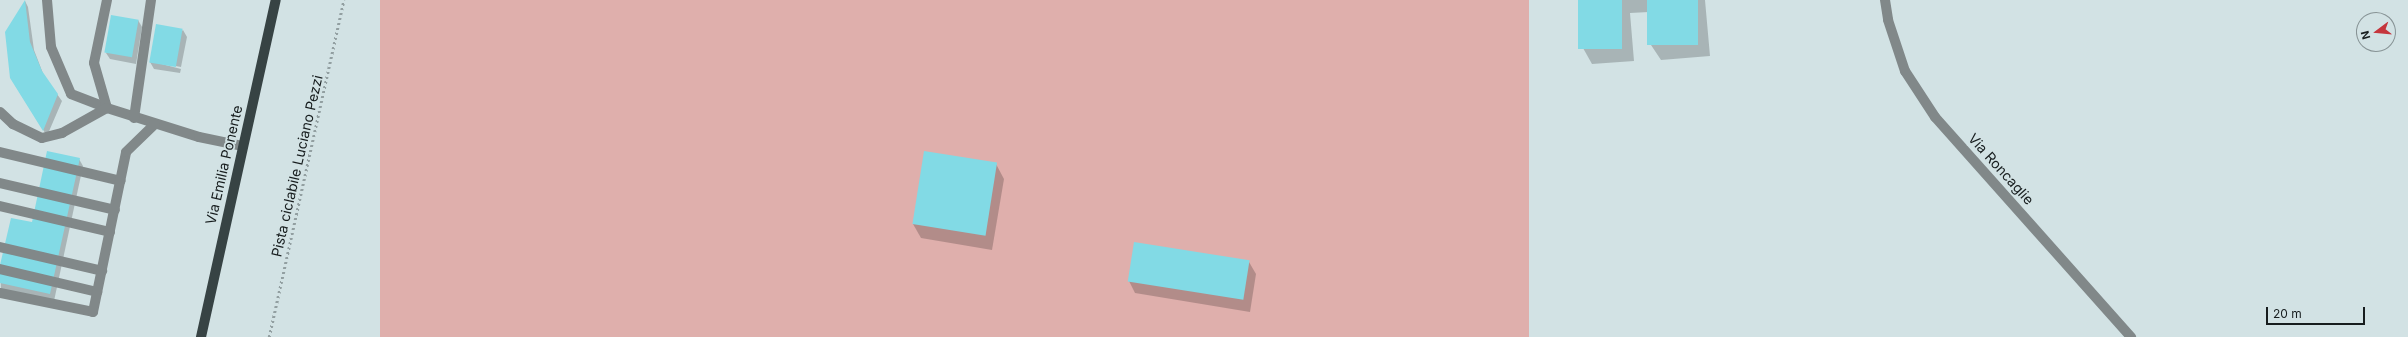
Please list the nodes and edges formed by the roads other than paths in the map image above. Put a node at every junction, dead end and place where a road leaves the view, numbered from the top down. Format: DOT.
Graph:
graph roads {
  1 [pos="47,0"];
  2 [pos="106,0"];
  3 [pos="151,0"];
  4 [pos="276,0"];
  5 [pos="1885,0"];
  6 [pos="107,108"];
  7 [pos="0,112"];
  8 [pos="134,118"];
  9 [pos="155,124"];
  10 [pos="243,146"];
  11 [pos="0,152"];
  12 [pos="121,181"];
  13 [pos="0,183"];
  14 [pos="0,206"];
  15 [pos="115,210"];
  16 [pos="110,232"];
  17 [pos="0,247"];
  18 [pos="0,269"];
  19 [pos="102,271"];
  20 [pos="98,292"];
  21 [pos="0,293"];
  22 [pos="201,337"];
  23 [pos="2131,337"];
  1 -- 6 [label="street"];
  2 -- 6 [label="street"];
  3 -- 8 [label="street"];
  4 -- 10 [label="main road, Via Emilia Ponente"];
  5 -- 23 [label="street, Via Roncaglie"];
  6 -- 7 [label="street"];
  6 -- 8 [label="street"];
  8 -- 9 [label="street"];
  9 -- 10 [label="street"];
  9 -- 12 [label="street"];
  10 -- 22 [label="main road, Via Emilia Ponente"];
  11 -- 12 [label="street"];
  12 -- 15 [label="street"];
  13 -- 15 [label="street"];
  14 -- 16 [label="street"];
  15 -- 16 [label="street"];
  16 -- 19 [label="street"];
  17 -- 19 [label="street"];
  18 -- 20 [label="street"];
  19 -- 20 [label="street"];
  20 -- 21 [label="street"];
}
